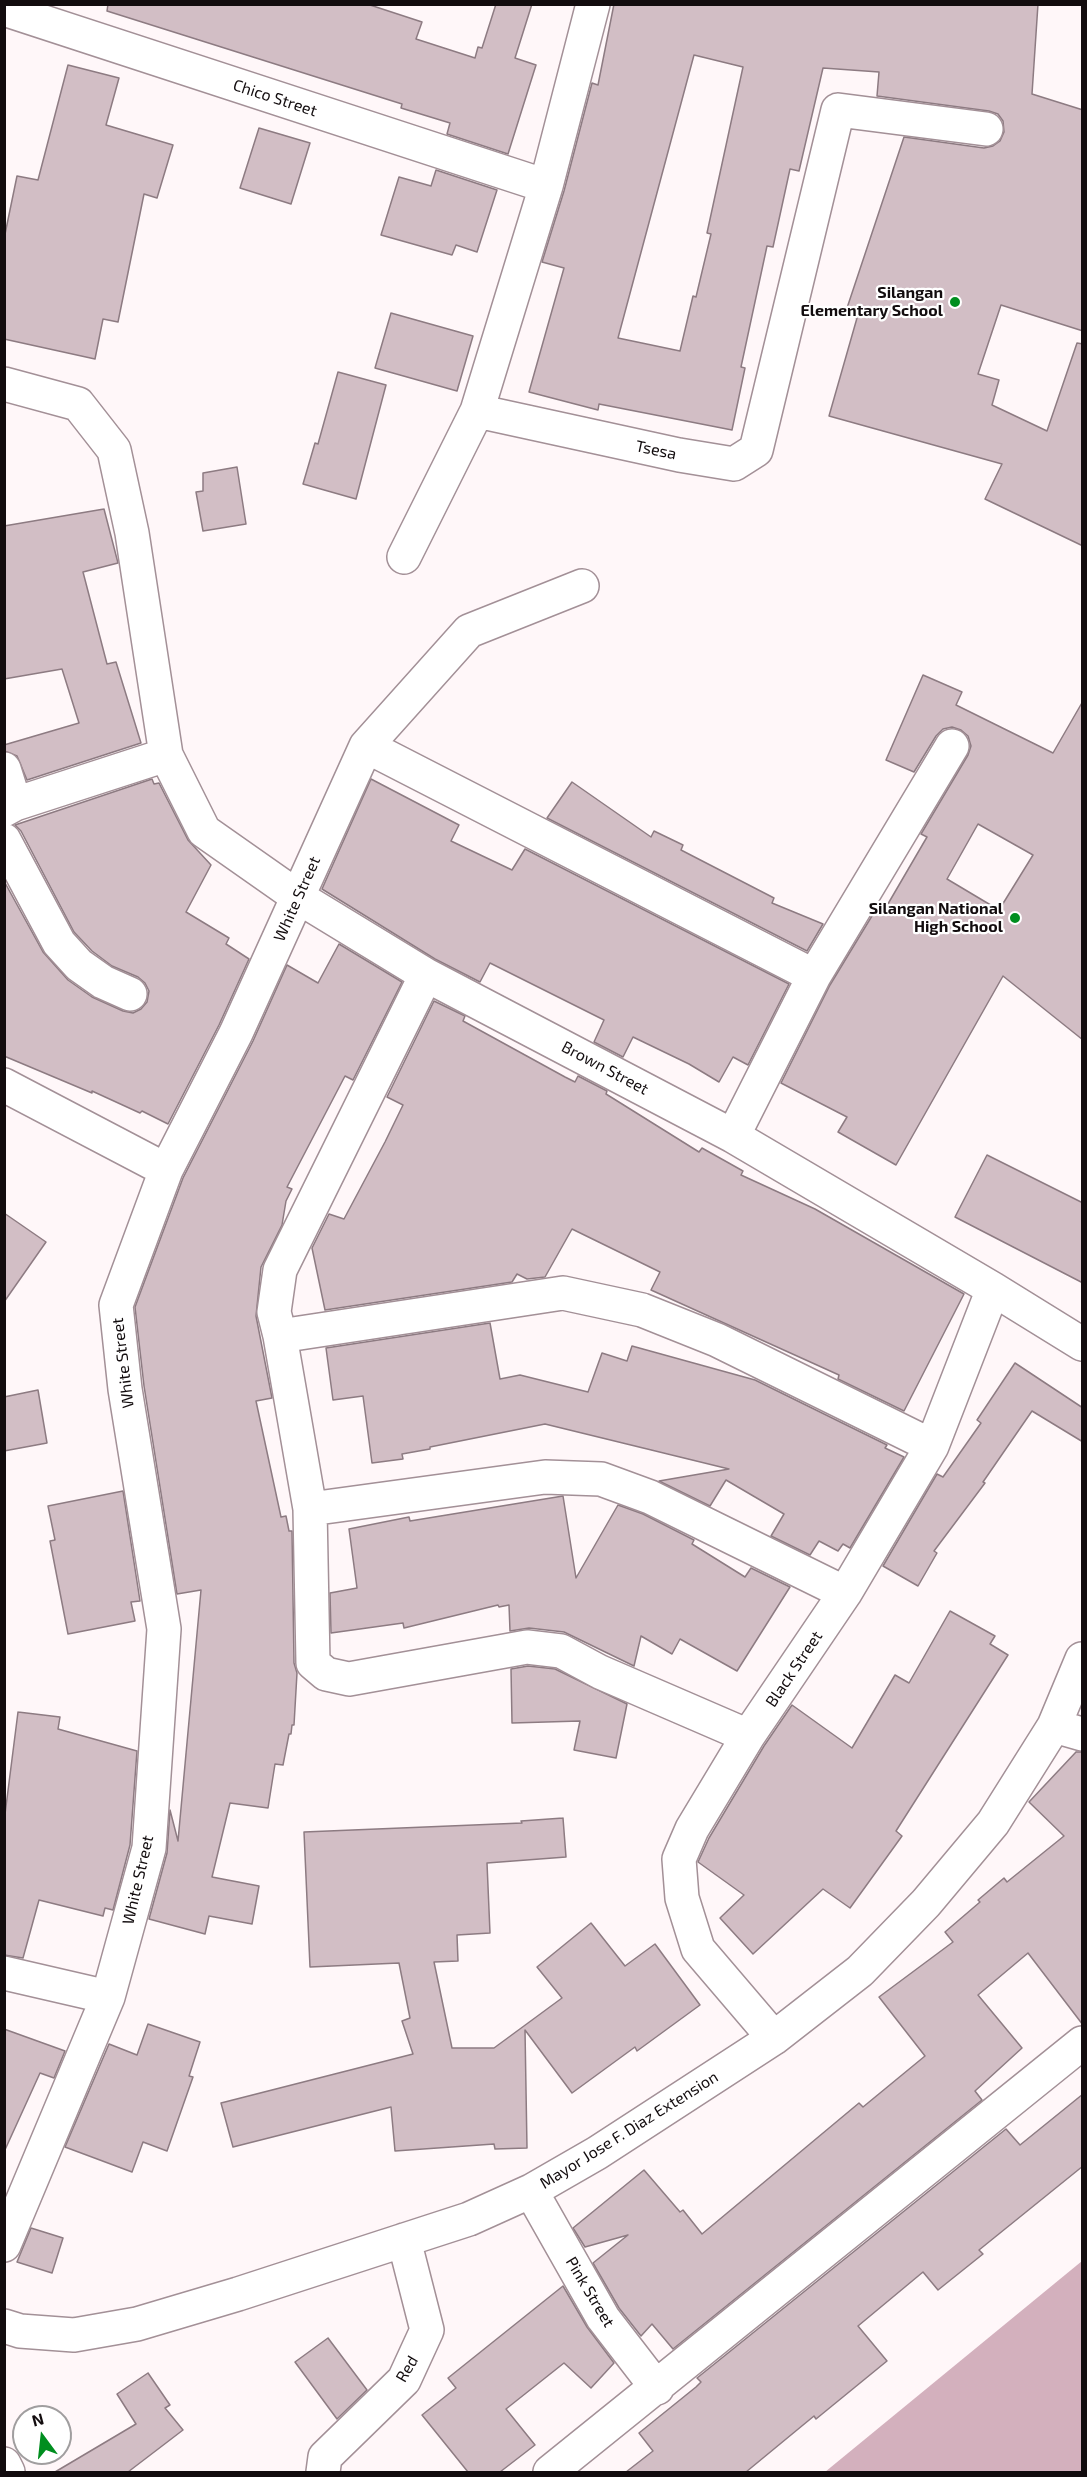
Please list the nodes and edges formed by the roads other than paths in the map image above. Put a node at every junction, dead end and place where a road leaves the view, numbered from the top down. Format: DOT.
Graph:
graph roads {
  1 [pos="593,4"];
  2 [pos="4,9"];
  3 [pos="986,129"];
  4 [pos="546,186"];
  5 [pos="4,384"];
  6 [pos="477,411"];
  7 [pos="404,558"];
  8 [pos="582,586"];
  9 [pos="366,746"];
  10 [pos="952,746"];
  11 [pos="166,755"];
  12 [pos="4,769"];
  13 [pos="10,807"];
  14 [pos="4,840"];
  15 [pos="298,897"];
  16 [pos="426,975"];
  17 [pos="814,976"];
  18 [pos="130,994"];
  19 [pos="4,1085"];
  20 [pos="733,1136"];
  21 [pos="166,1170"];
  22 [pos="993,1289"];
  23 [pos="280,1336"];
  24 [pos="1083,1344"];
  25 [pos="932,1446"];
  26 [pos="310,1509"];
  27 [pos="846,1593"];
  28 [pos="1083,1659"];
  29 [pos="1068,1730"];
  30 [pos="748,1736"];
  31 [pos="4,1973"];
  32 [pos="108,1997"];
  33 [pos="774,2038"];
  34 [pos="1083,2043"];
  35 [pos="531,2191"];
  36 [pos="404,2240"];
  37 [pos="4,2245"];
  38 [pos="4,2326"];
  39 [pos="657,2388"];
  40 [pos="4,2464"];
  41 [pos="8,2472"];
  42 [pos="324,2472"];
  43 [pos="550,2472"];
  1 -- 4 [label="street"];
  2 -- 4 [label="street, Chico Street"];
  3 -- 6 [label="street, Tsesa"];
  4 -- 6 [label="street"];
  5 -- 11 [label="street, Brown Street"];
  6 -- 7 [label="street"];
  8 -- 9 [label="street, White Street"];
  9 -- 15 [label="street, White Street"];
  9 -- 17 [label="street"];
  10 -- 17 [label="street"];
  11 -- 13 [label="street"];
  11 -- 15 [label="street, Brown Street"];
  12 -- 13 [label="street"];
  14 -- 18 [label="street"];
  15 -- 16 [label="street, Brown Street"];
  15 -- 21 [label="street, White Street"];
  16 -- 20 [label="street, Brown Street"];
  16 -- 23 [label="street"];
  17 -- 20 [label="street"];
  19 -- 21 [label="street"];
  20 -- 22 [label="street, Brown Street"];
  21 -- 32 [label="street, White Street"];
  22 -- 24 [label="street, Brown Street"];
  22 -- 25 [label="street, Black Street"];
  23 -- 25 [label="street"];
  23 -- 26 [label="street"];
  25 -- 27 [label="street, Black Street"];
  26 -- 27 [label="street"];
  26 -- 30 [label="street"];
  27 -- 30 [label="street, Black Street"];
  28 -- 29 [label="street, Mayor Jose F. Diaz Extension"];
  29 -- 33 [label="street, Mayor Jose F. Diaz Extension"];
  30 -- 33 [label="street, Black Street"];
  31 -- 32 [label="street"];
  32 -- 37 [label="street, White Street"];
  33 -- 35 [label="street, Mayor Jose F. Diaz Extension"];
  34 -- 39 [label="street"];
  35 -- 36 [label="street, Mayor Jose F. Diaz Extension"];
  35 -- 39 [label="street, Pink Street"];
  36 -- 38 [label="street, Mayor Jose F. Diaz Extension"];
  36 -- 42 [label="street, Red"];
  39 -- 43 [label="street"];
  40 -- 41 [label="street"];
}
